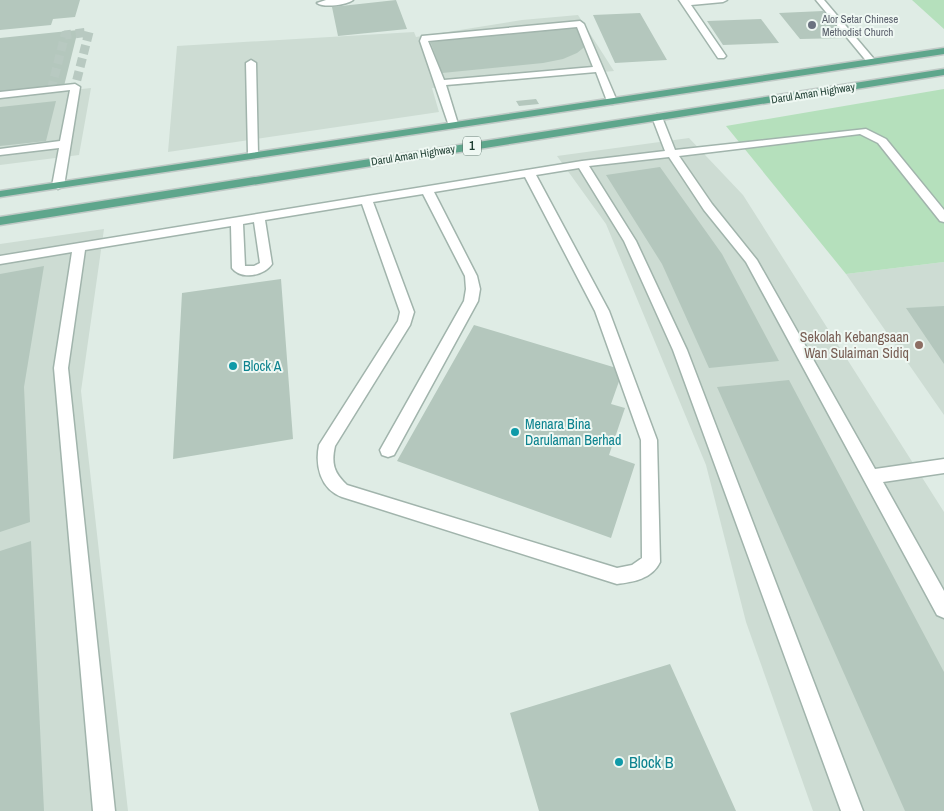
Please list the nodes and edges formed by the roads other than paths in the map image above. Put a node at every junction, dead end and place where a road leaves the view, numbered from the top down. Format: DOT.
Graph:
graph roads {
  1 [pos="349,0"];
  2 [pos="724,0"];
  3 [pos="820,0"];
  4 [pos="684,1"];
  5 [pos="321,3"];
  6 [pos="944,51"];
  7 [pos="721,56"];
  8 [pos="871,61"];
  9 [pos="251,63"];
  10 [pos="598,69"];
  11 [pos="944,72"];
  12 [pos="440,83"];
  13 [pos="0,96"];
  14 [pos="612,101"];
  15 [pos="657,117"];
  16 [pos="453,124"];
  17 [pos="65,144"];
  18 [pos="0,152"];
  19 [pos="671,152"];
  20 [pos="253,154"];
  21 [pos="582,164"];
  22 [pos="529,173"];
  23 [pos="58,186"];
  24 [pos="427,190"];
  25 [pos="0,194"];
  26 [pos="367,201"];
  27 [pos="259,217"];
  28 [pos="944,218"];
  29 [pos="0,220"];
  30 [pos="237,221"];
  31 [pos="79,247"];
  32 [pos="0,260"];
  33 [pos="388,450"];
  34 [pos="944,466"];
  35 [pos="871,477"];
  36 [pos="944,609"];
  37 [pos="104,811"];
  38 [pos="852,811"];
  1 -- 5 [label="street"];
  2 -- 4 [label="street"];
  3 -- 8 [label="street"];
  4 -- 7 [label="street"];
  6 -- 8 [label="main road, Darul Aman Highway / 1"];
  8 -- 14 [label="main road, Darul Aman Highway / 1"];
  9 -- 20 [label="street"];
  10 -- 12 [label="street"];
  10 -- 12 [label="street"];
  10 -- 14 [label="street"];
  11 -- 15 [label="main road, Darul Aman Highway / 1"];
  12 -- 16 [label="street"];
  13 -- 17 [label="street"];
  14 -- 16 [label="main road, Darul Aman Highway / 1"];
  15 -- 19 [label="street"];
  15 -- 29 [label="main road, Darul Aman Highway / 1"];
  16 -- 20 [label="main road, Darul Aman Highway / 1"];
  17 -- 18 [label="street"];
  17 -- 23 [label="street"];
  19 -- 21 [label="street"];
  19 -- 28 [label="street"];
  19 -- 35 [label="street"];
  20 -- 23 [label="main road, Darul Aman Highway / 1"];
  21 -- 22 [label="street"];
  21 -- 38 [label="street"];
  22 -- 24 [label="street"];
  22 -- 26 [label="street"];
  23 -- 25 [label="main road, Darul Aman Highway / 1"];
  24 -- 26 [label="street"];
  24 -- 33 [label="street"];
  26 -- 27 [label="street"];
  27 -- 30 [label="street"];
  27 -- 30 [label="street"];
  30 -- 31 [label="street"];
  31 -- 32 [label="street"];
  31 -- 37 [label="street"];
  34 -- 35 [label="street"];
  35 -- 36 [label="street"];
}
